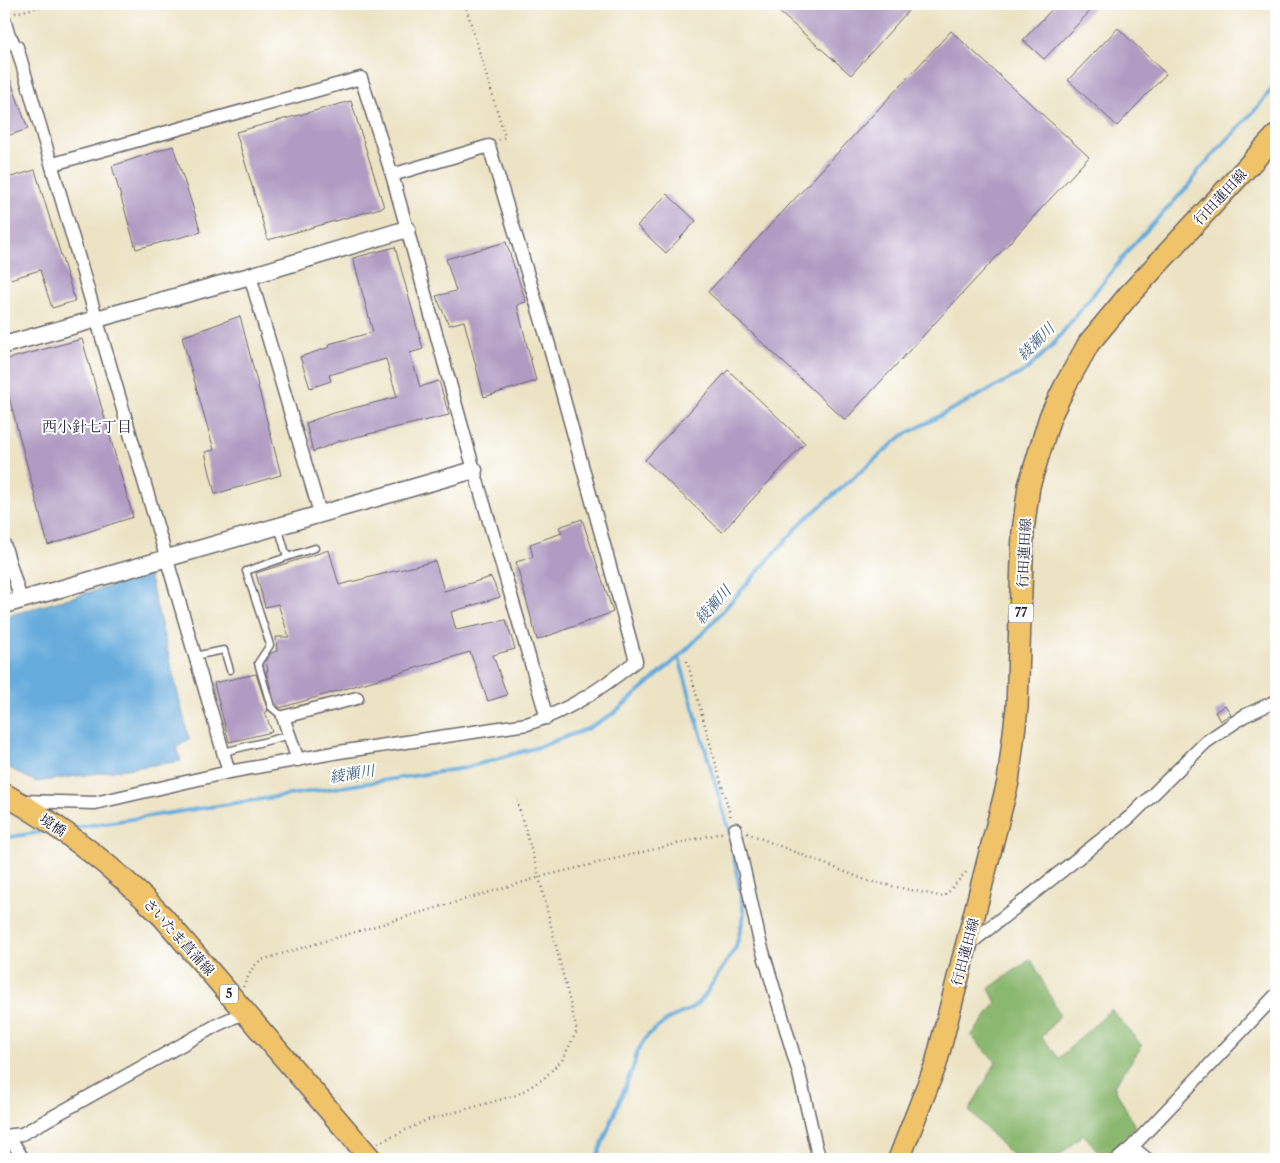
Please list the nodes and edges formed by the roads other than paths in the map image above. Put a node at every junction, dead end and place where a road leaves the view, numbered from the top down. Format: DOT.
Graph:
graph roads {
  1 [pos="8,16"];
  2 [pos="7,41"];
  3 [pos="1276,136"];
  4 [pos="53,164"];
  5 [pos="392,175"];
  6 [pos="407,229"];
  7 [pos="250,276"];
  8 [pos="97,318"];
  9 [pos="4,345"];
  10 [pos="474,470"];
  11 [pos="320,513"];
  12 [pos="278,525"];
  13 [pos="4,544"];
  14 [pos="315,548"];
  15 [pos="287,557"];
  16 [pos="166,558"];
  17 [pos="21,600"];
  18 [pos="4,605"];
  19 [pos="194,656"];
  20 [pos="230,670"];
  21 [pos="357,698"];
  22 [pos="1276,701"];
  23 [pos="284,717"];
  24 [pos="546,718"];
  25 [pos="290,736"];
  26 [pos="224,752"];
  27 [pos="298,760"];
  28 [pos="230,772"];
  29 [pos="17,802"];
  30 [pos="734,829"];
  31 [pos="76,840"];
  32 [pos="966,947"];
  33 [pos="1276,995"];
  34 [pos="241,1007"];
  35 [pos="6,1136"];
  36 [pos="1132,1147"];
  37 [pos="367,1155"];
  38 [pos="23,1159"];
  39 [pos="820,1159"];
  40 [pos="899,1159"];
  41 [pos="1118,1159"];
  42 [pos="1147,1159"];
  1 -- 2 [label="street"];
  2 -- 4 [label="street"];
  3 -- 32 [label="main road, 行田蓮田線 / 77"];
  4 -- 5 [label="street"];
  4 -- 8 [label="street"];
  5 -- 6 [label="street"];
  5 -- 24 [label="street"];
  6 -- 7 [label="street"];
  6 -- 10 [label="street"];
  7 -- 8 [label="street"];
  7 -- 11 [label="street"];
  8 -- 9 [label="street"];
  8 -- 16 [label="street"];
  10 -- 11 [label="street"];
  10 -- 24 [label="street"];
  11 -- 12 [label="street"];
  12 -- 15 [label="lane"];
  12 -- 16 [label="street"];
  13 -- 17 [label="street"];
  14 -- 15 [label="lane"];
  15 -- 23 [label="lane"];
  16 -- 17 [label="street"];
  16 -- 19 [label="street"];
  17 -- 18 [label="street"];
  19 -- 20 [label="lane"];
  19 -- 26 [label="street"];
  21 -- 23 [label="street"];
  22 -- 32 [label="street"];
  23 -- 25 [label="street"];
  24 -- 27 [label="street"];
  25 -- 26 [label="lane"];
  25 -- 27 [label="street"];
  26 -- 28 [label="street"];
  27 -- 28 [label="street"];
  28 -- 29 [label="street"];
  29 -- 31 [label="main road, 境橋 / 5"];
  30 -- 39 [label="street"];
  31 -- 34 [label="main road, さいたま菖蒲線 / 5"];
  32 -- 40 [label="main road, 行田蓮田線 / 77"];
  33 -- 36 [label="street"];
  34 -- 35 [label="street"];
  34 -- 37 [label="main road, さいたま菖蒲線 / 5"];
  35 -- 38 [label="street"];
  36 -- 41 [label="street"];
  36 -- 42 [label="street"];
}
